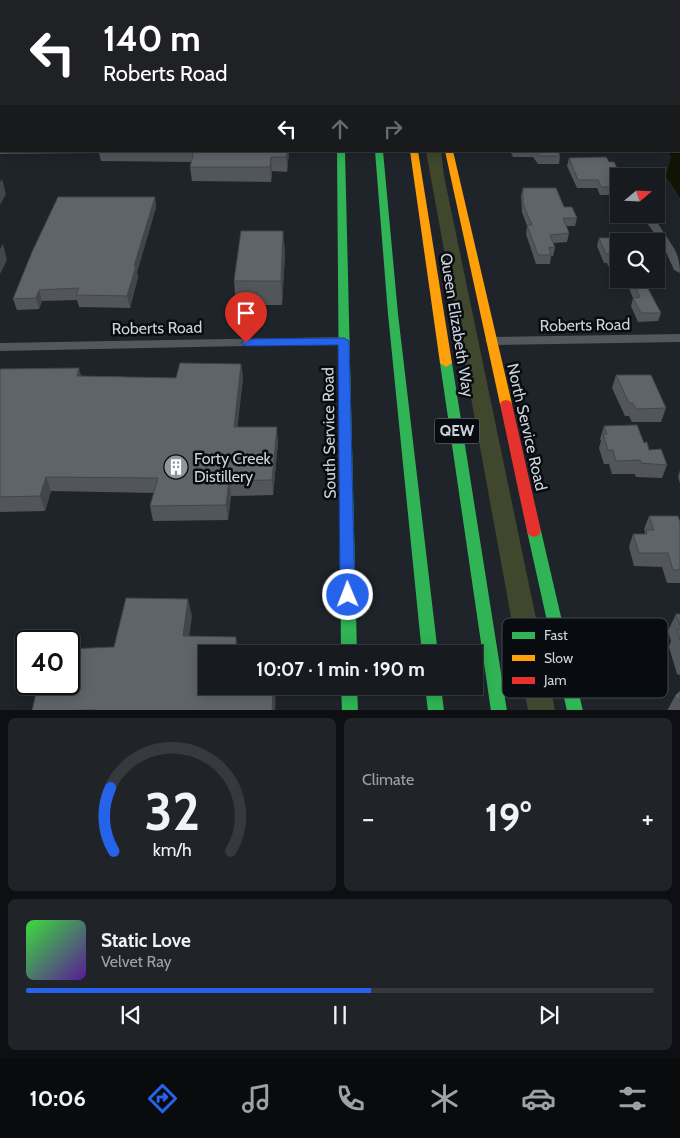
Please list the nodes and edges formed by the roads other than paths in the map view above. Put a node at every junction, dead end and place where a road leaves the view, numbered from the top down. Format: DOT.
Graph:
graph roads {
  1 [pos="341,152"];
  2 [pos="379,152"];
  3 [pos="414,152"];
  4 [pos="449,152"];
  5 [pos="652,223"];
  6 [pos="680,270"];
  7 [pos="680,338"];
  8 [pos="344,341"];
  9 [pos="491,341"];
  10 [pos="0,347"];
  11 [pos="555,618"];
  12 [pos="349,645"];
  13 [pos="429,645"];
  14 [pos="349,695"];
  15 [pos="434,695"];
  16 [pos="350,710"];
  17 [pos="436,710"];
  18 [pos="499,710"];
  1 -- 8 [label="main road, South Service Road"];
  2 -- 13 [label="main road"];
  3 -- 18 [label="main road, Queen Elizabeth Way / QEW"];
  4 -- 9 [label="main road, North Service Road"];
  5 -- 6 [label="street"];
  7 -- 9 [label="street, Roberts Road"];
  8 -- 10 [label="street, Roberts Road"];
  8 -- 12 [label="main road, South Service Road"];
  9 -- 11 [label="main road, North Service Road"];
  14 -- 16 [label="main road"];
  15 -- 17 [label="main road"];
}
